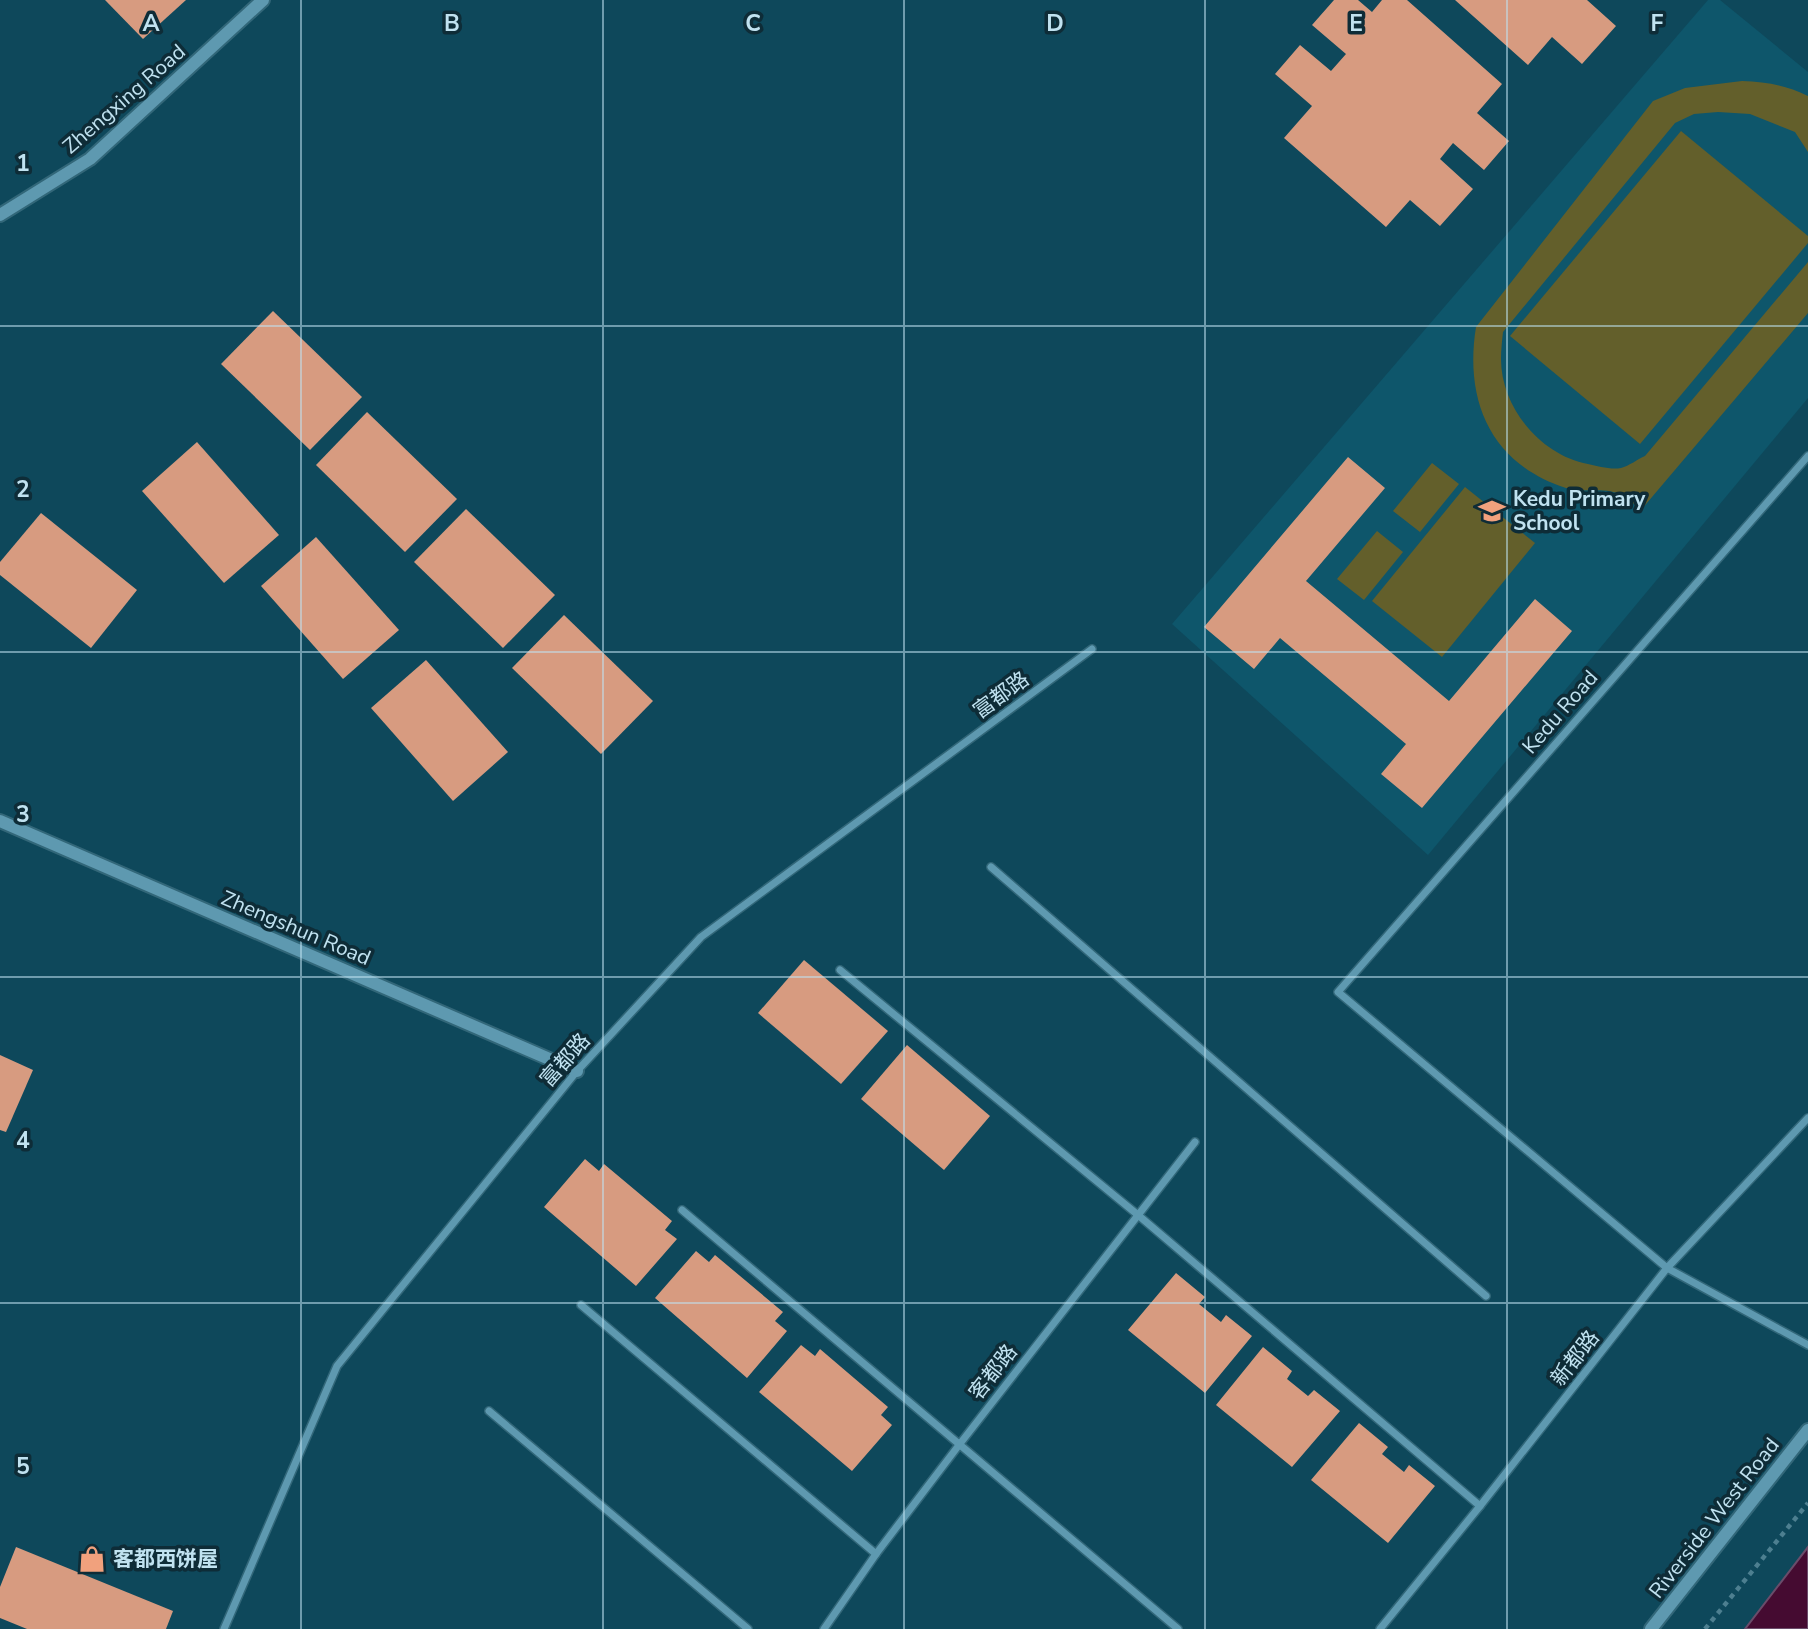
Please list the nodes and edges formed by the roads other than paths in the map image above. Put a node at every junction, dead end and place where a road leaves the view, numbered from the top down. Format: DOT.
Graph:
graph roads {
  1 [pos="263,0"];
  2 [pos="0,215"];
  3 [pos="1808,456"];
  4 [pos="1092,649"];
  5 [pos="0,821"];
  6 [pos="991,867"];
  7 [pos="840,970"];
  8 [pos="577,1071"];
  9 [pos="1808,1118"];
  10 [pos="1195,1142"];
  11 [pos="682,1210"];
  12 [pos="1138,1215"];
  13 [pos="1667,1268"];
  14 [pos="1486,1296"];
  15 [pos="581,1305"];
  16 [pos="1808,1345"];
  17 [pos="489,1411"];
  18 [pos="1808,1430"];
  19 [pos="959,1445"];
  20 [pos="1480,1506"];
  21 [pos="876,1554"];
  22 [pos="224,1629"];
  23 [pos="748,1629"];
  24 [pos="824,1629"];
  25 [pos="1178,1629"];
  26 [pos="1380,1629"];
  27 [pos="1651,1629"];
  1 -- 2 [label="street, Zhengxing Road"];
  3 -- 13 [label="street, Kedu Road"];
  4 -- 8 [label="street, 富都路"];
  5 -- 8 [label="street, Zhengshun Road"];
  6 -- 14 [label="street"];
  7 -- 12 [label="street"];
  8 -- 22 [label="street, 富都路"];
  9 -- 13 [label="street, 新都路"];
  10 -- 12 [label="street, 客都路"];
  11 -- 19 [label="street"];
  12 -- 19 [label="street, 客都路"];
  12 -- 20 [label="street"];
  13 -- 16 [label="street"];
  13 -- 20 [label="street, 新都路"];
  15 -- 21 [label="street"];
  17 -- 23 [label="street"];
  18 -- 27 [label="street, Riverside West Road"];
  19 -- 21 [label="street, 客都路"];
  19 -- 25 [label="street"];
  20 -- 26 [label="street, 新都路"];
  21 -- 24 [label="street, 客都路"];
}
